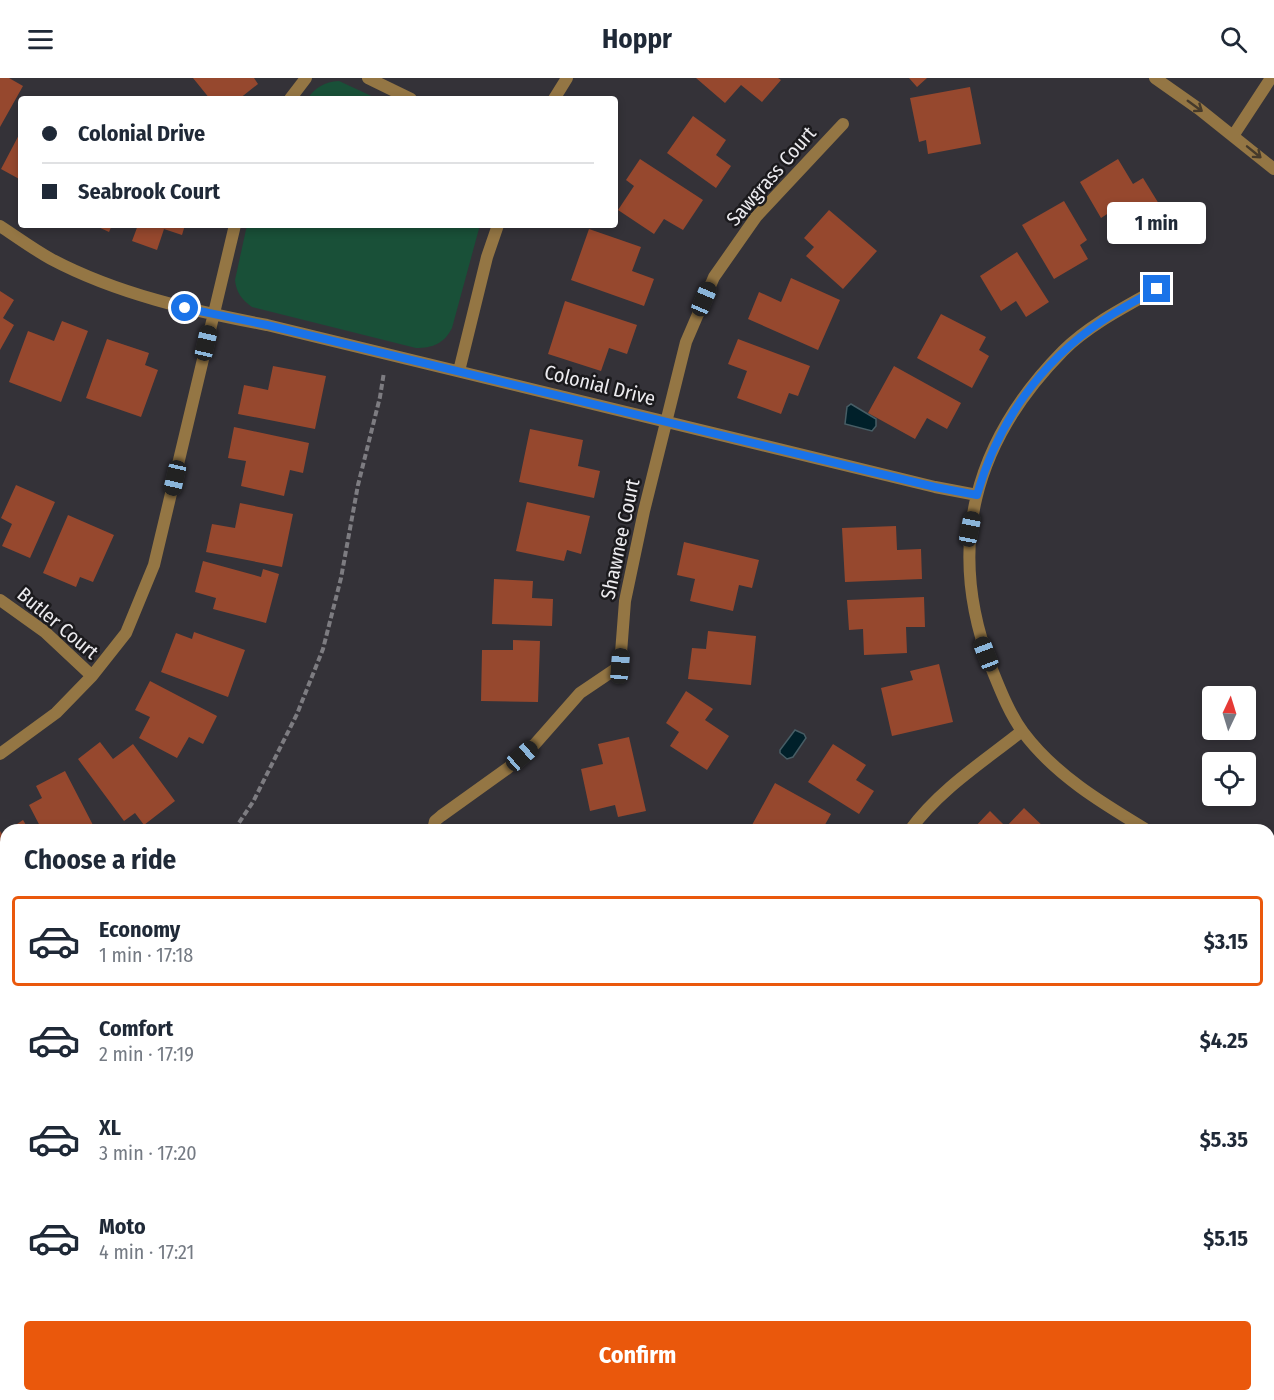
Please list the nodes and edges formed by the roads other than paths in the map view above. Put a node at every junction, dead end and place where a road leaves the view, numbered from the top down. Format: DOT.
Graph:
graph roads {
  1 [pos="306,78"];
  2 [pos="368,78"];
  3 [pos="567,78"];
  4 [pos="1155,78"];
  5 [pos="1271,78"];
  6 [pos="292,96"];
  7 [pos="405,96"];
  8 [pos="556,96"];
  9 [pos="843,124"];
  10 [pos="1233,136"];
  11 [pos="1273,167"];
  12 [pos="0,226"];
  13 [pos="234,228"];
  14 [pos="497,228"];
  15 [pos="1157,289"];
  16 [pos="213,315"];
  17 [pos="459,371"];
  18 [pos="666,421"];
  19 [pos="977,495"];
  20 [pos="0,600"];
  21 [pos="92,676"];
  22 [pos="1022,732"];
  23 [pos="0,754"];
  24 [pos="434,824"];
  25 [pos="915,824"];
  26 [pos="1137,824"];
  1 -- 6 [label="street"];
  2 -- 7 [label="street"];
  3 -- 8 [label="street"];
  4 -- 10 [label="street, one-way"];
  5 -- 10 [label="street"];
  9 -- 18 [label="street, Sawgrass Court"];
  10 -- 11 [label="street, one-way"];
  12 -- 16 [label="street, Colonial Drive"];
  13 -- 16 [label="street"];
  14 -- 17 [label="street"];
  15 -- 19 [label="street"];
  16 -- 17 [label="street, Colonial Drive"];
  16 -- 21 [label="street"];
  17 -- 18 [label="street, Colonial Drive"];
  18 -- 19 [label="street, Colonial Drive"];
  18 -- 24 [label="street, Shawnee Court"];
  19 -- 22 [label="street"];
  20 -- 21 [label="street, Butler Court"];
  21 -- 23 [label="street"];
  22 -- 25 [label="street"];
  22 -- 26 [label="street"];
}
